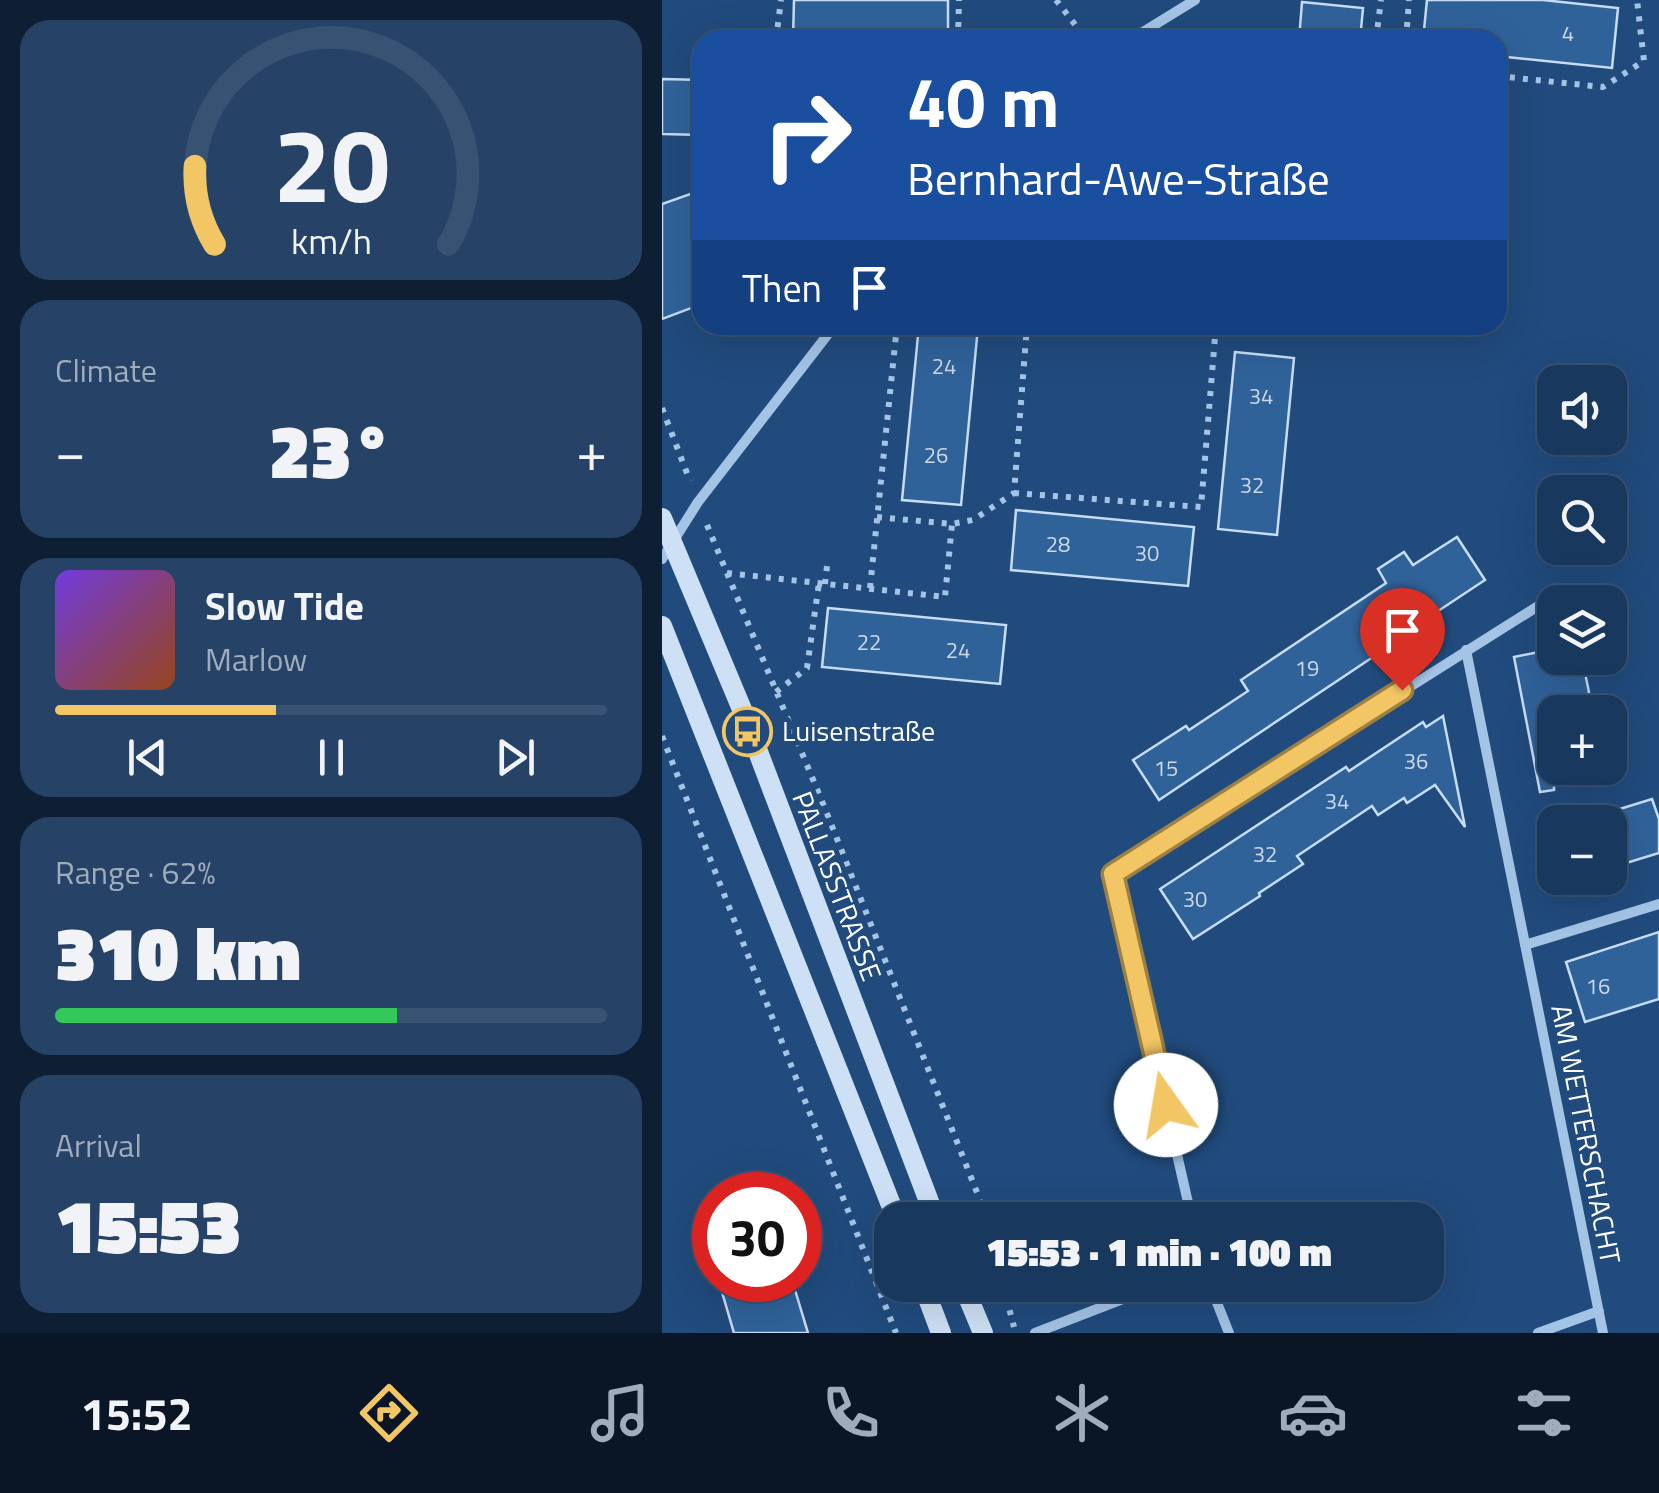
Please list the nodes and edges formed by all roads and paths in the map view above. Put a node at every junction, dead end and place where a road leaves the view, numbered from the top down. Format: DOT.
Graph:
graph roads {
  1 [pos="781,0"];
  2 [pos="958,0"];
  3 [pos="1195,0"];
  4 [pos="1381,0"];
  5 [pos="1410,0"];
  6 [pos="1636,0"];
  7 [pos="1058,1"];
  8 [pos="777,30"];
  9 [pos="958,30"];
  10 [pos="1080,30"];
  11 [pos="1146,30"];
  12 [pos="1377,30"];
  13 [pos="1407,30"];
  14 [pos="1507,77"];
  15 [pos="827,335"];
  16 [pos="896,335"];
  17 [pos="1025,335"];
  18 [pos="1215,335"];
  19 [pos="662,408"];
  20 [pos="1014,493"];
  21 [pos="698,502"];
  22 [pos="877,517"];
  23 [pos="662,518"];
  24 [pos="952,524"];
  25 [pos="667,550"];
  26 [pos="827,566"];
  27 [pos="727,574"];
  28 [pos="822,584"];
  29 [pos="870,588"];
  30 [pos="1537,606"];
  31 [pos="662,626"];
  32 [pos="1466,650"];
  33 [pos="776,692"];
  34 [pos="662,736"];
  35 [pos="1658,904"];
  36 [pos="1525,945"];
  37 [pos="890,1202"];
  38 [pos="929,1202"];
  39 [pos="980,1202"];
  40 [pos="1188,1202"];
  41 [pos="930,1302"];
  42 [pos="970,1302"];
  43 [pos="1008,1302"];
  44 [pos="1115,1302"];
  45 [pos="1217,1302"];
  46 [pos="1600,1311"];
  47 [pos="896,1333"];
  48 [pos="942,1333"];
  49 [pos="982,1333"];
  50 [pos="1016,1333"];
  51 [pos="1035,1333"];
  52 [pos="1229,1333"];
  53 [pos="1538,1333"];
  54 [pos="1603,1333"];
  1 -- 8 [label="path"];
  2 -- 9 [label="path"];
  3 -- 11 [label="street"];
  4 -- 12 [label="path"];
  5 -- 13 [label="path"];
  6 -- 14 [label="path"];
  7 -- 10 [label="path"];
  15 -- 21 [label="street"];
  16 -- 22 [label="path"];
  17 -- 20 [label="path"];
  18 -- 20 [label="path"];
  19 -- 21 [label="path"];
  20 -- 24 [label="path"];
  21 -- 25 [label="street"];
  21 -- 27 [label="path"];
  22 -- 24 [label="path"];
  22 -- 29 [label="path"];
  23 -- 25 [label="main road, PALLASSTRASSE"];
  24 -- 29 [label="path"];
  25 -- 38 [label="main road, PALLASSTRASSE"];
  26 -- 28 [label="path"];
  27 -- 28 [label="path"];
  27 -- 33 [label="path"];
  28 -- 29 [label="path"];
  28 -- 33 [label="path"];
  30 -- 32 [label="street"];
  31 -- 37 [label="main road"];
  32 -- 36 [label="street, AM WETTERSCHACHT"];
  32 -- 40 [label="street"];
  33 -- 39 [label="path"];
  34 -- 47 [label="path"];
  35 -- 36 [label="street"];
  36 -- 46 [label="street, AM WETTERSCHACHT"];
  41 -- 48 [label="main road"];
  42 -- 49 [label="main road"];
  43 -- 50 [label="path"];
  44 -- 51 [label="street"];
  45 -- 52 [label="street"];
  46 -- 53 [label="street"];
  46 -- 54 [label="street, AM WETTERSCHACHT"];
}
